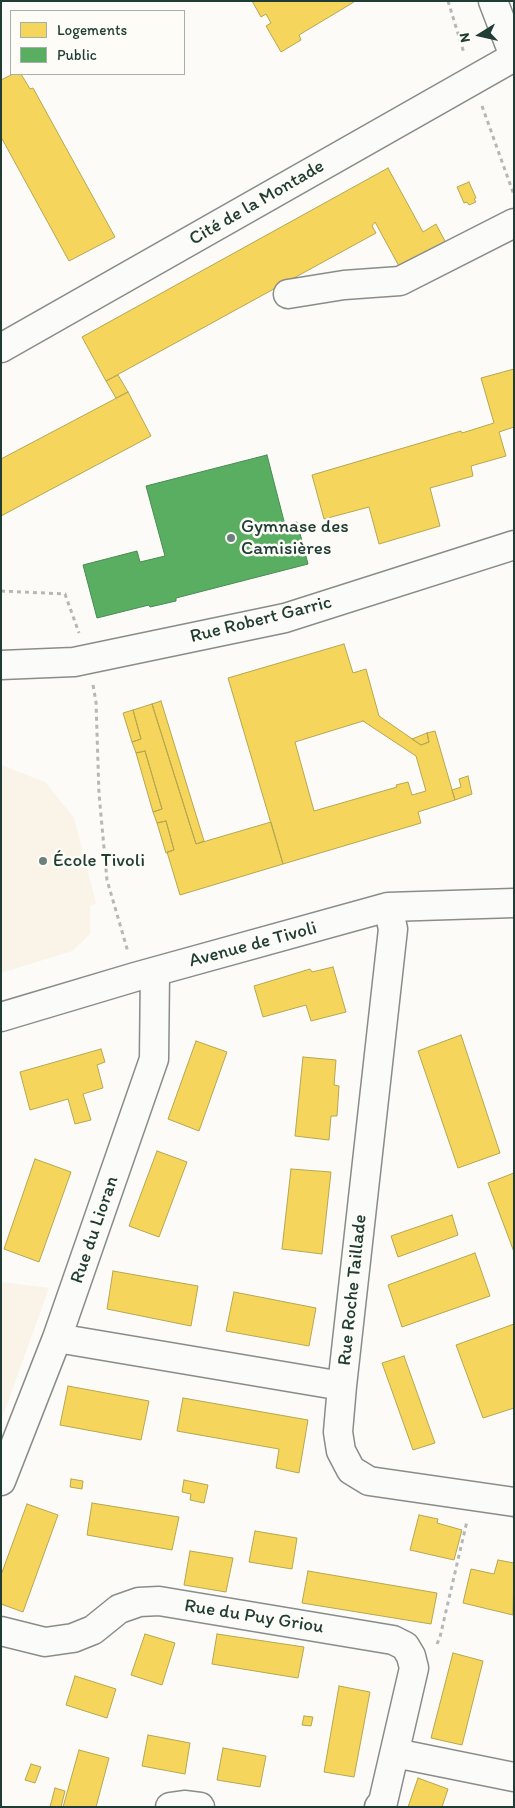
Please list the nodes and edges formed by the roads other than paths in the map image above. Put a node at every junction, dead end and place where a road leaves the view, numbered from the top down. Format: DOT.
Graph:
graph roads {
  1 [pos="493,1"];
  2 [pos="514,56"];
  3 [pos="514,223"];
  4 [pos="288,294"];
  5 [pos="1,348"];
  6 [pos="514,545"];
  7 [pos="1,665"];
  8 [pos="513,904"];
  9 [pos="388,907"];
  10 [pos="145,974"];
  11 [pos="1,1017"];
  12 [pos="57,1338"];
  13 [pos="342,1386"];
  14 [pos="1,1481"];
  15 [pos="514,1502"];
  16 [pos="1,1631"];
  17 [pos="394,1753"];
  18 [pos="514,1777"];
  19 [pos="170,1807"];
  20 [pos="200,1807"];
  21 [pos="379,1807"];
  1 -- 2 [label="street"];
  2 -- 5 [label="street, Cité de la Montade"];
  3 -- 4 [label="street"];
  6 -- 7 [label="street, Rue Robert Garric"];
  8 -- 9 [label="street, Avenue de Tivoli"];
  9 -- 10 [label="street, Avenue de Tivoli"];
  9 -- 13 [label="street, Rue Roche Taillade"];
  10 -- 11 [label="street, Avenue de Tivoli"];
  10 -- 12 [label="street, Rue du Lioran"];
  12 -- 13 [label="street, Rue Roche Taillade"];
  12 -- 14 [label="street, Rue du Lioran"];
  13 -- 15 [label="street"];
  16 -- 17 [label="street, Rue du Puy Griou"];
  17 -- 18 [label="street"];
  17 -- 21 [label="street"];
  19 -- 20 [label="street"];
}
